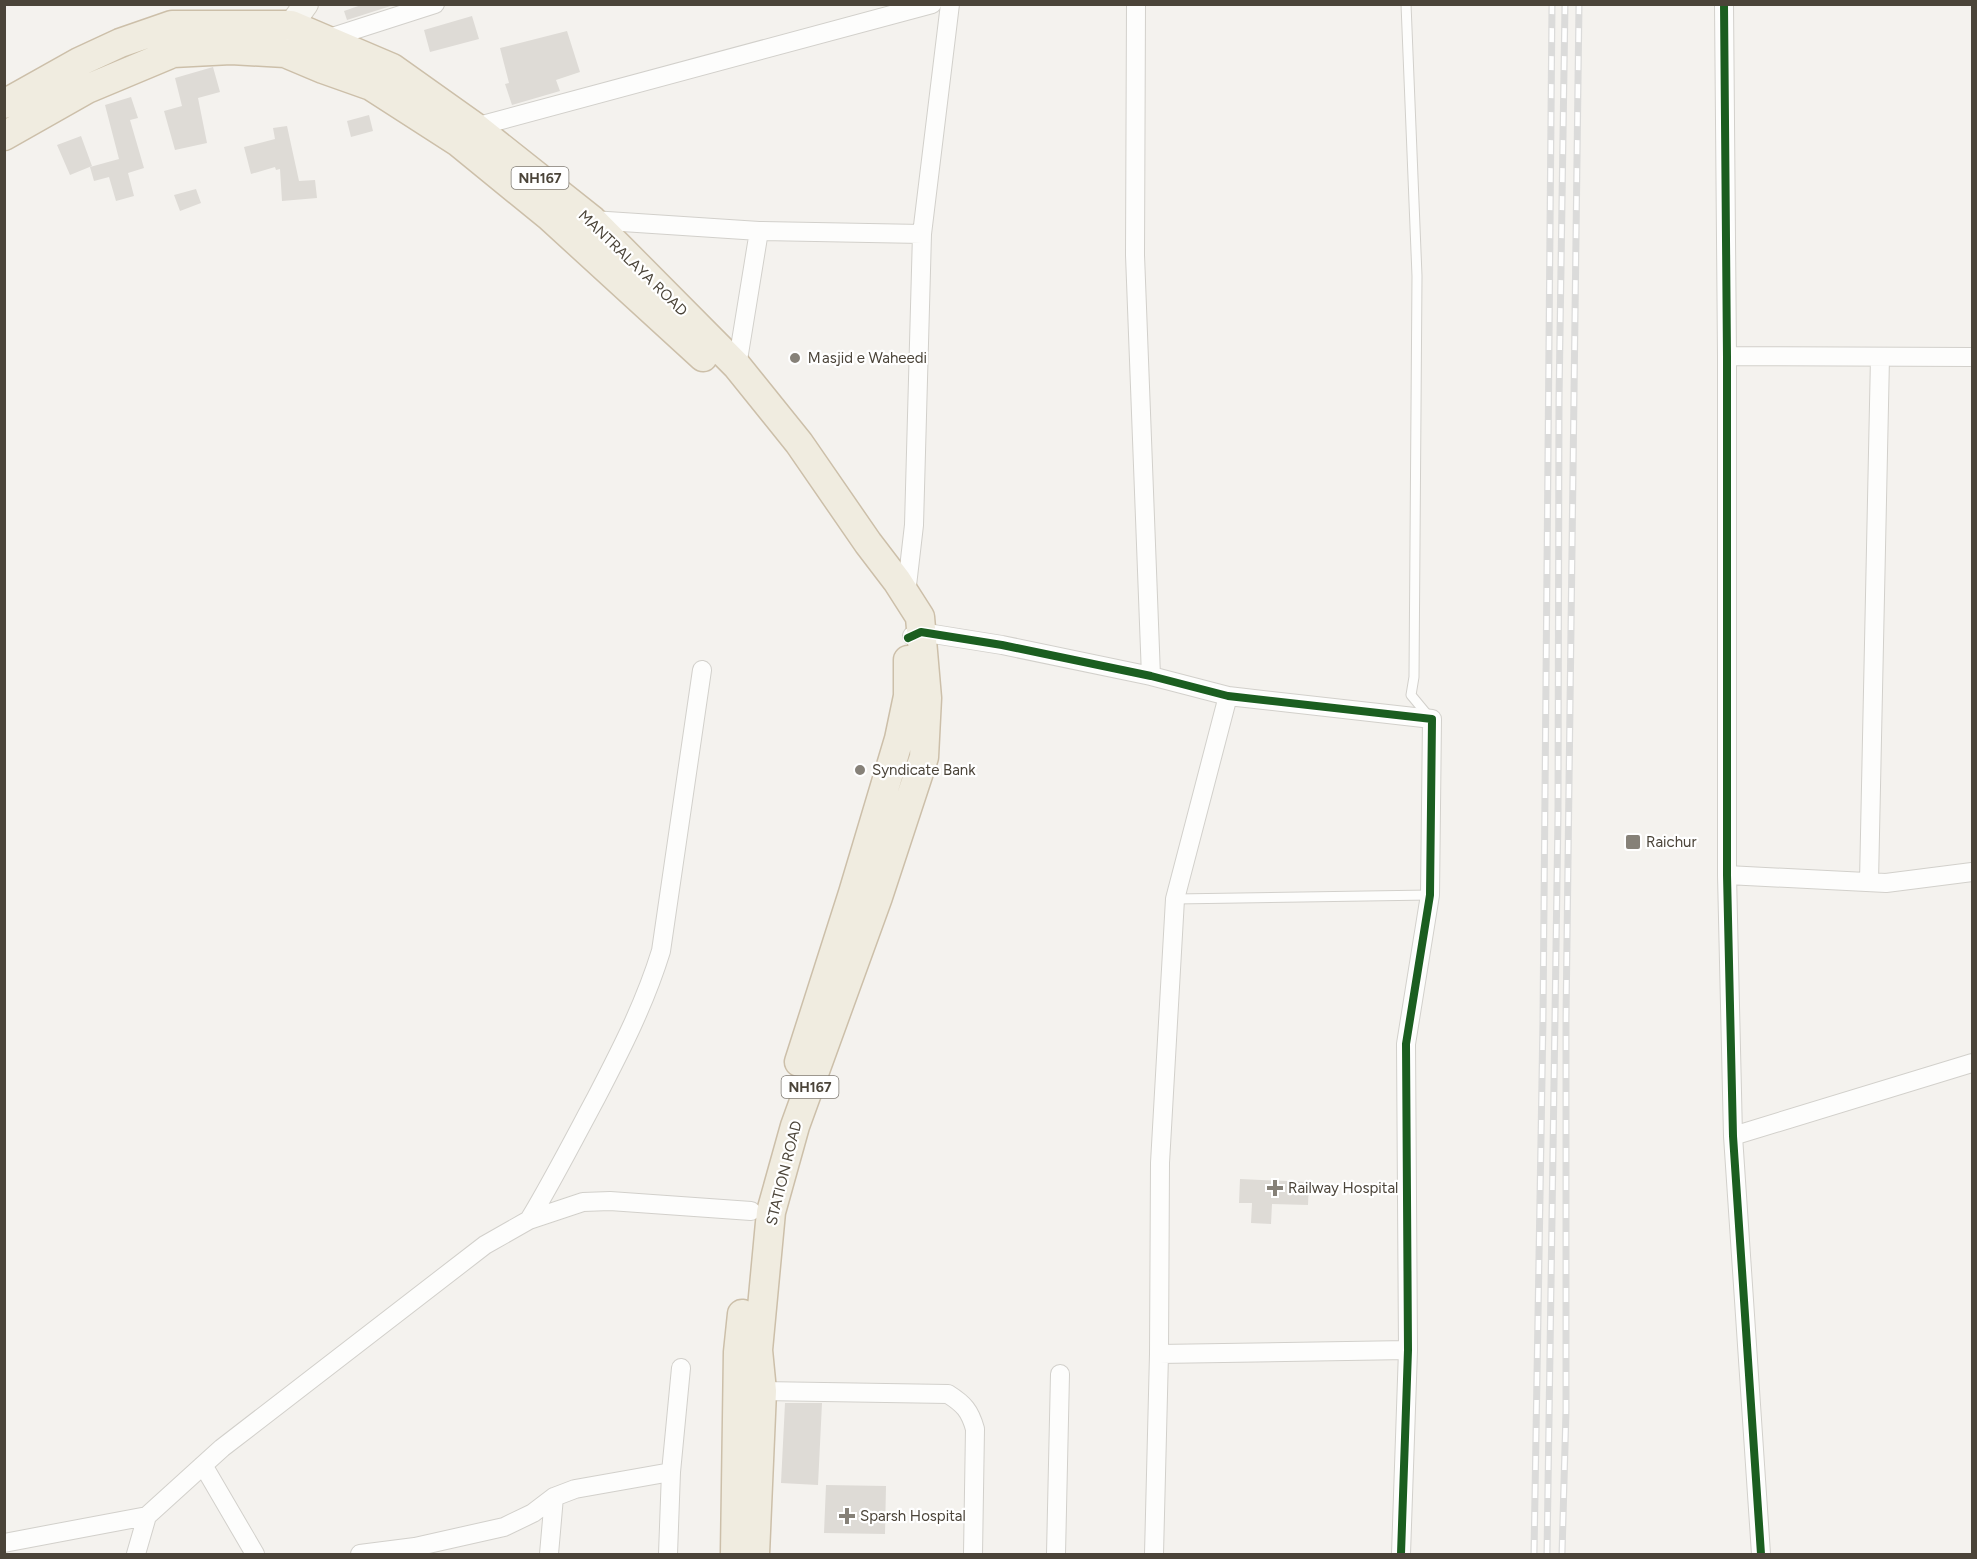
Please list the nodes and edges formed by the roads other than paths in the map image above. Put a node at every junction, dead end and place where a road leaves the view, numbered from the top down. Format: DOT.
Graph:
graph roads {
  1 [pos="435,4"];
  2 [pos="932,4"];
  3 [pos="950,4"];
  4 [pos="1136,4"];
  5 [pos="1407,4"];
  6 [pos="1724,4"];
  7 [pos="298,15"];
  8 [pos="326,39"];
  9 [pos="285,53"];
  10 [pos="4,104"];
  11 [pos="475,127"];
  12 [pos="4,136"];
  13 [pos="592,220"];
  14 [pos="759,231"];
  15 [pos="922,234"];
  16 [pos="1727,356"];
  17 [pos="1880,357"];
  18 [pos="1972,357"];
  19 [pos="737,366"];
  20 [pos="906,594"];
  21 [pos="915,635"];
  22 [pos="702,670"];
  23 [pos="1151,676"];
  24 [pos="1228,696"];
  25 [pos="1432,719"];
  26 [pos="1972,872"];
  27 [pos="1727,875"];
  28 [pos="1869,882"];
  29 [pos="1430,895"];
  30 [pos="1175,899"];
  31 [pos="1972,1063"];
  32 [pos="1733,1136"];
  33 [pos="751,1211"];
  34 [pos="529,1220"];
  35 [pos="1408,1350"];
  36 [pos="1159,1354"];
  37 [pos="681,1368"];
  38 [pos="1060,1374"];
  39 [pos="762,1391"];
  40 [pos="203,1465"];
  41 [pos="671,1472"];
  42 [pos="554,1497"];
  43 [pos="147,1516"];
  44 [pos="4,1543"];
  45 [pos="415,1551"];
  46 [pos="136,1554"];
  47 [pos="255,1554"];
  48 [pos="360,1554"];
  49 [pos="549,1554"];
  50 [pos="668,1554"];
  51 [pos="735,1554"];
  52 [pos="755,1554"];
  53 [pos="974,1554"];
  54 [pos="1056,1554"];
  55 [pos="1154,1554"];
  56 [pos="1401,1554"];
  57 [pos="1761,1554"];
  1 -- 8 [label="street"];
  2 -- 11 [label="street"];
  3 -- 15 [label="street"];
  4 -- 23 [label="street"];
  5 -- 25 [label="lane"];
  6 -- 16 [label="street"];
  7 -- 8 [label="highway, MANTRALAYA ROAD / NH167"];
  7 -- 9 [label="main road"];
  7 -- 10 [label="highway, MANTRALAYA ROAD / NH167"];
  8 -- 11 [label="highway, MANTRALAYA ROAD / NH167"];
  9 -- 12 [label="highway, MANTRALAYA ROAD / NH167"];
  9 -- 21 [label="highway, MANTRALAYA ROAD / NH167"];
  11 -- 13 [label="highway, MANTRALAYA ROAD / NH167"];
  13 -- 14 [label="street"];
  13 -- 19 [label="highway, MANTRALAYA ROAD / NH167"];
  14 -- 15 [label="street"];
  14 -- 19 [label="street"];
  15 -- 20 [label="street"];
  16 -- 17 [label="street"];
  16 -- 27 [label="street"];
  17 -- 18 [label="street"];
  17 -- 28 [label="street"];
  19 -- 20 [label="highway, MANTRALAYA ROAD / NH167"];
  20 -- 21 [label="highway, MANTRALAYA ROAD / NH167"];
  21 -- 23 [label="street"];
  21 -- 33 [label="highway, STATION ROAD / NH167"];
  21 -- 39 [label="highway, STATION ROAD / NH167"];
  22 -- 34 [label="street"];
  23 -- 24 [label="street"];
  24 -- 25 [label="street"];
  24 -- 30 [label="street"];
  25 -- 29 [label="street"];
  26 -- 28 [label="street"];
  27 -- 28 [label="street"];
  27 -- 32 [label="street"];
  29 -- 30 [label="lane"];
  29 -- 35 [label="street"];
  30 -- 36 [label="street"];
  31 -- 32 [label="street"];
  32 -- 57 [label="street"];
  33 -- 34 [label="street"];
  33 -- 51 [label="highway, STATION ROAD / NH167"];
  34 -- 40 [label="street"];
  35 -- 36 [label="street"];
  35 -- 56 [label="street"];
  36 -- 55 [label="street"];
  37 -- 41 [label="street"];
  38 -- 54 [label="street"];
  39 -- 52 [label="highway, STATION ROAD / NH167"];
  39 -- 53 [label="street"];
  40 -- 43 [label="street"];
  40 -- 47 [label="street"];
  41 -- 42 [label="street"];
  41 -- 50 [label="street"];
  42 -- 45 [label="street"];
  42 -- 49 [label="street"];
  43 -- 44 [label="street"];
  43 -- 46 [label="street"];
  45 -- 48 [label="street"];
}
